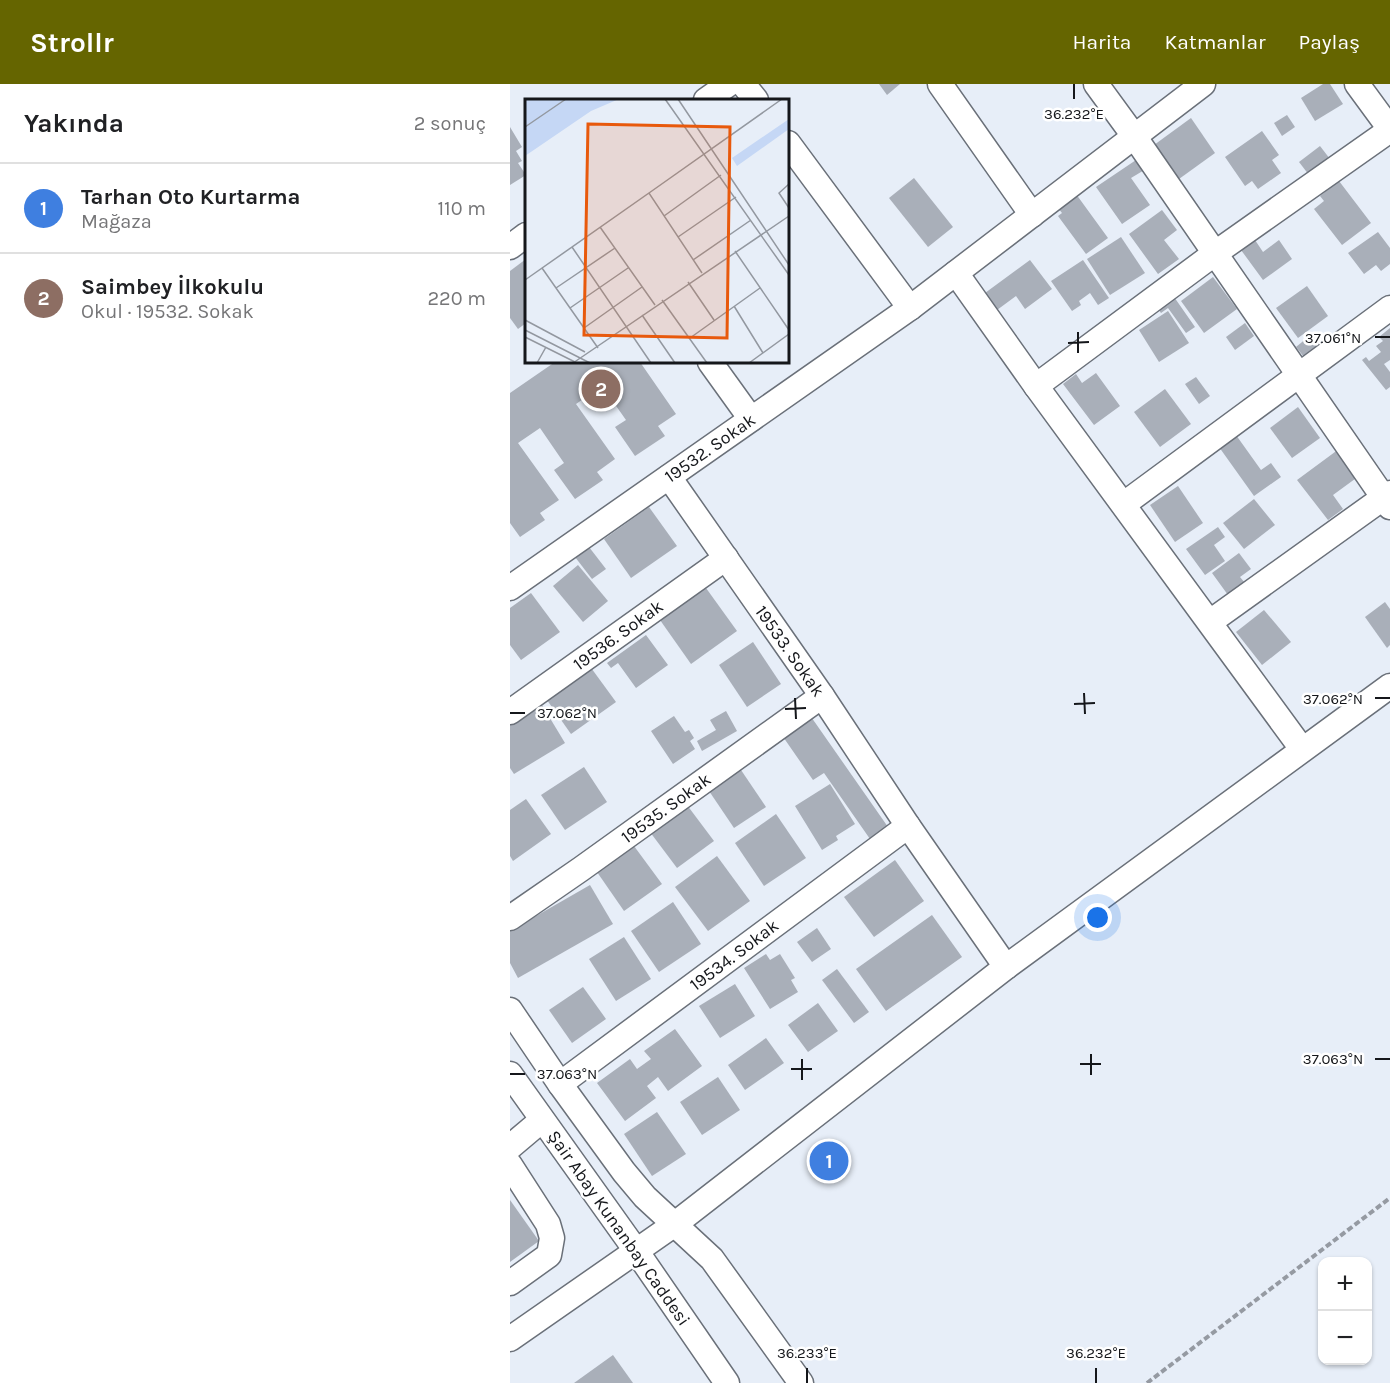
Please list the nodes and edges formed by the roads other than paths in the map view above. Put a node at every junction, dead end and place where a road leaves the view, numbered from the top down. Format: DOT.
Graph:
graph roads {
  1 [pos="729,84"];
  2 [pos="743,84"];
  3 [pos="940,84"];
  4 [pos="1096,84"];
  5 [pos="1203,84"];
  6 [pos="1357,84"];
  7 [pos="707,99"];
  8 [pos="755,99"];
  9 [pos="1390,130"];
  10 [pos="1134,136"];
  11 [pos="789,144"];
  12 [pos="1032,215"];
  13 [pos="525,236"];
  14 [pos="510,247"];
  15 [pos="1214,254"];
  16 [pos="956,273"];
  17 [pos="910,308"];
  18 [pos="1390,308"];
  19 [pos="711,363"];
  20 [pos="1299,374"];
  21 [pos="1036,386"];
  22 [pos="751,419"];
  23 [pos="669,477"];
  24 [pos="1388,499"];
  25 [pos="1124,504"];
  26 [pos="726,558"];
  27 [pos="510,588"];
  28 [pos="1210,622"];
  29 [pos="1390,686"];
  30 [pos="822,696"];
  31 [pos="510,712"];
  32 [pos="1302,749"];
  33 [pos="908,826"];
  34 [pos="510,918"];
  35 [pos="1006,967"];
  36 [pos="510,1010"];
  37 [pos="510,1074"];
  38 [pos="560,1084"];
  39 [pos="542,1120"];
  40 [pos="510,1147"];
  41 [pos="510,1165"];
  42 [pos="675,1224"];
  43 [pos="637,1252"];
  44 [pos="510,1283"];
  45 [pos="510,1339"];
  46 [pos="727,1383"];
  47 [pos="801,1383"];
  1 -- 7 [label="street"];
  2 -- 8 [label="street"];
  3 -- 12 [label="street"];
  4 -- 10 [label="street"];
  5 -- 10 [label="street, 19532. Sokak"];
  6 -- 9 [label="street"];
  9 -- 15 [label="street"];
  10 -- 12 [label="street, 19532. Sokak"];
  10 -- 15 [label="street"];
  11 -- 17 [label="street"];
  12 -- 16 [label="street, 19532. Sokak"];
  13 -- 14 [label="street"];
  15 -- 20 [label="street"];
  15 -- 21 [label="street"];
  16 -- 17 [label="street, 19532. Sokak"];
  16 -- 21 [label="street"];
  17 -- 22 [label="street, 19532. Sokak"];
  18 -- 20 [label="street"];
  19 -- 22 [label="street"];
  20 -- 24 [label="street"];
  20 -- 25 [label="street"];
  21 -- 25 [label="street"];
  22 -- 23 [label="street, 19532. Sokak"];
  23 -- 26 [label="street, 19533. Sokak"];
  23 -- 27 [label="street, 19532. Sokak"];
  24 -- 28 [label="street"];
  25 -- 28 [label="street"];
  26 -- 30 [label="street, 19533. Sokak"];
  26 -- 31 [label="street, 19536. Sokak"];
  28 -- 32 [label="street"];
  29 -- 32 [label="street"];
  30 -- 33 [label="street, 19533. Sokak"];
  30 -- 34 [label="street, 19535. Sokak"];
  32 -- 35 [label="street"];
  33 -- 35 [label="street, 19533. Sokak"];
  33 -- 38 [label="street, 19534. Sokak"];
  35 -- 42 [label="street"];
  36 -- 38 [label="street, Şair Abay Kunanbay Caddesi"];
  37 -- 39 [label="street, Şair Abay Kunanbay Caddesi"];
  38 -- 42 [label="street, Şair Abay Kunanbay Caddesi"];
  39 -- 40 [label="street"];
  39 -- 43 [label="street, Şair Abay Kunanbay Caddesi"];
  41 -- 44 [label="street"];
  42 -- 43 [label="street"];
  42 -- 47 [label="street, Şair Abay Kunanbay Caddesi"];
  43 -- 45 [label="street"];
  43 -- 46 [label="street, Şair Abay Kunanbay Caddesi"];
}
